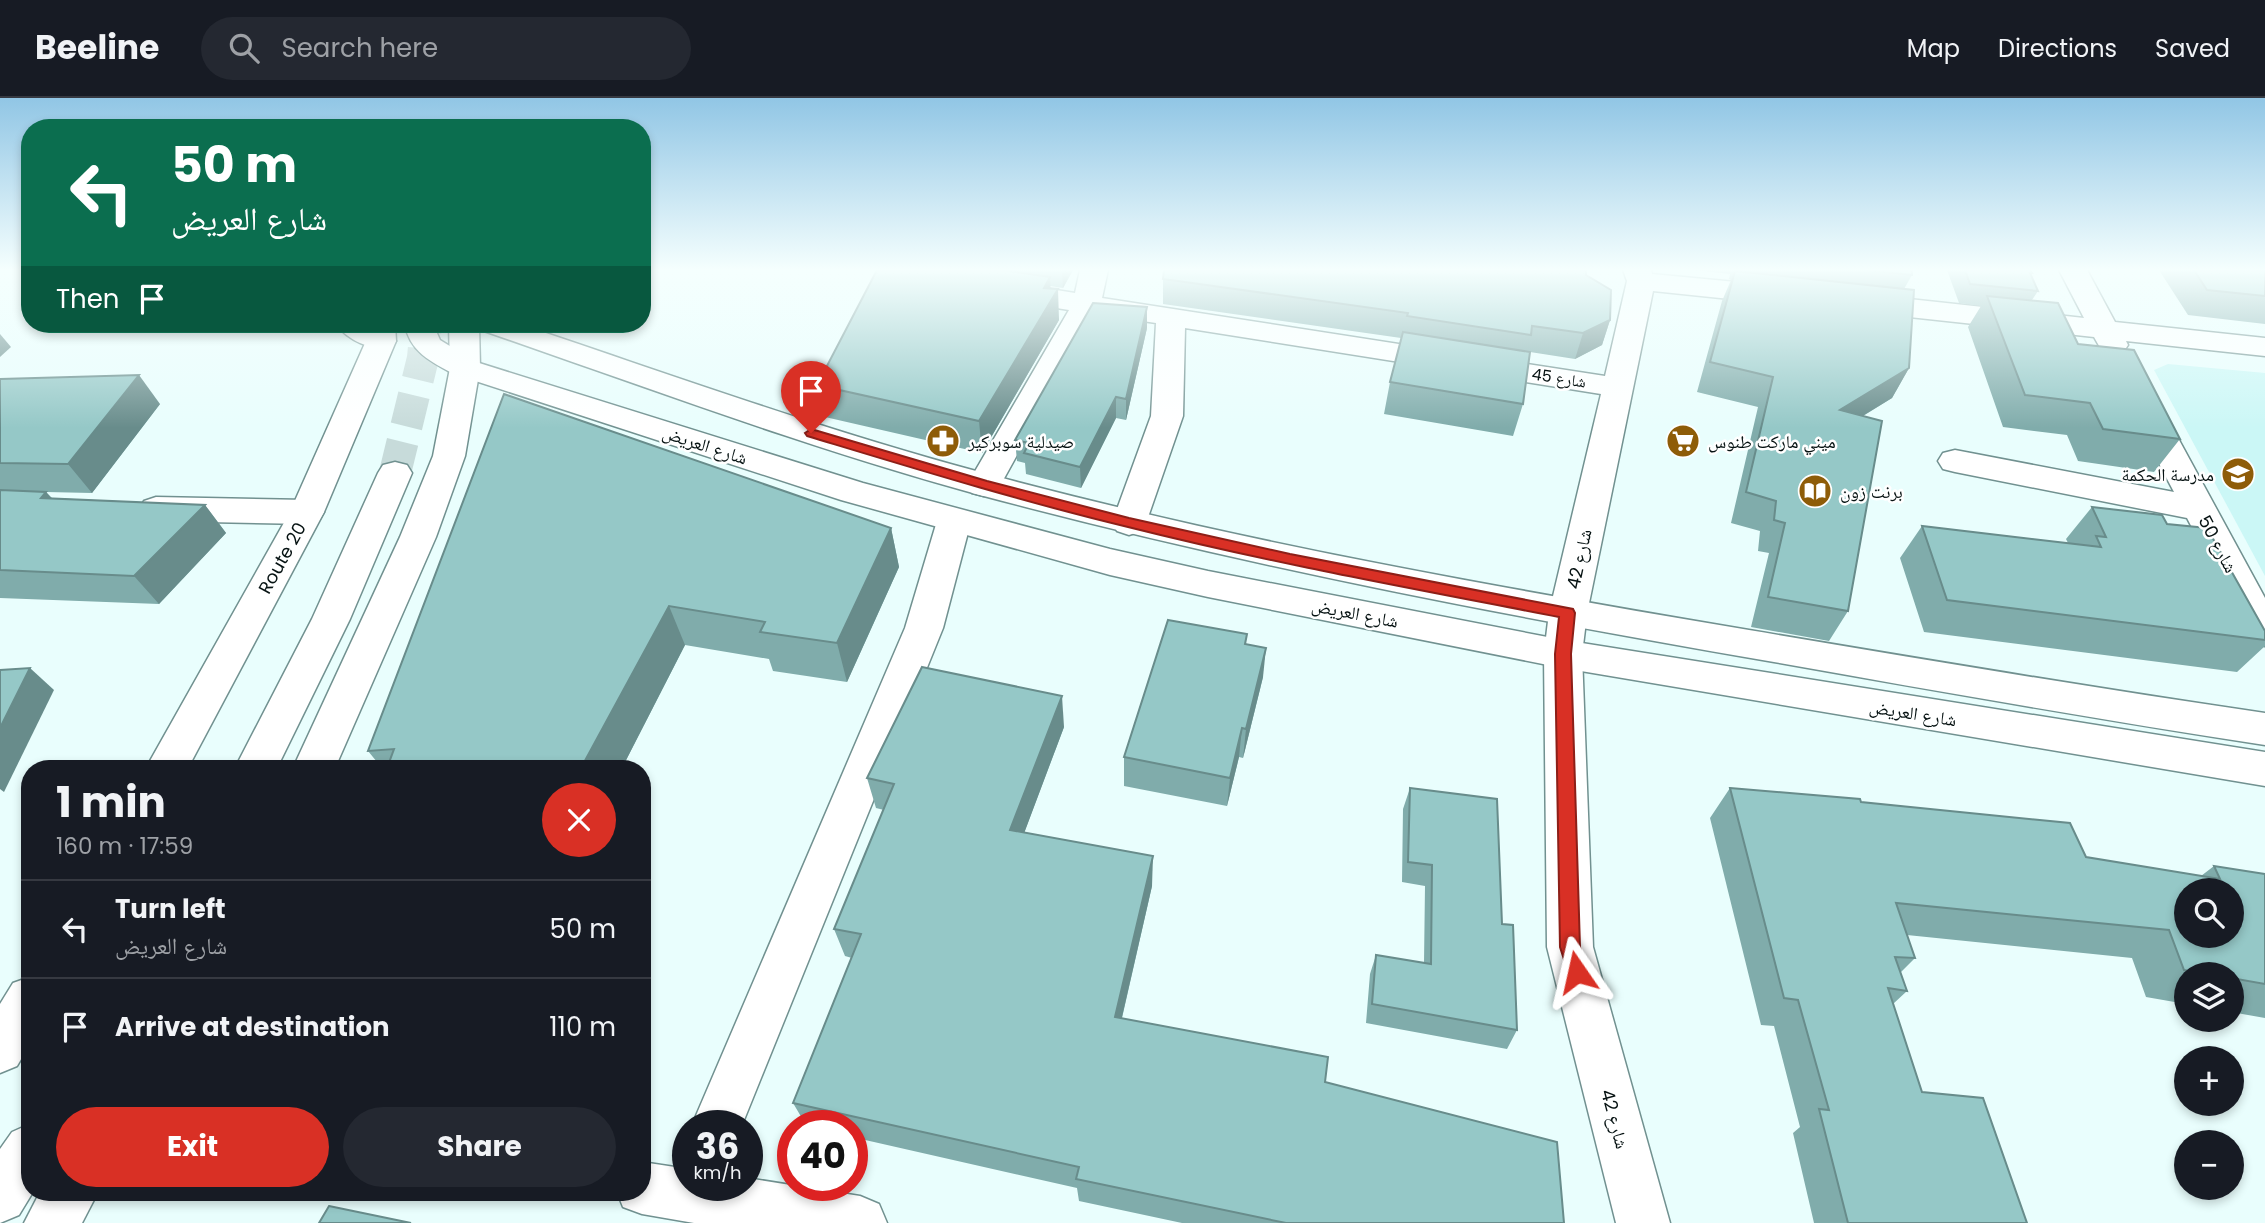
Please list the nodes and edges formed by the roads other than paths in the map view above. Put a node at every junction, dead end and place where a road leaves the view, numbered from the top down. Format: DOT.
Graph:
graph roads {
  1 [pos="1076,322"];
  2 [pos="1171,322"];
  3 [pos="1212,322"];
  4 [pos="1629,322"];
  5 [pos="2050,322"];
  6 [pos="2101,322"];
  7 [pos="2104,328"];
  8 [pos="370,333"];
  9 [pos="422,333"];
  10 [pos="464,333"];
  11 [pos="517,333"];
  12 [pos="2265,347"];
  13 [pos="466,368"];
  14 [pos="1616,387"];
  15 [pos="1955,461"];
  16 [pos="395,473"];
  17 [pos="984,485"];
  18 [pos="126,509"];
  19 [pos="2200,509"];
  20 [pos="307,512"];
  21 [pos="954,521"];
  22 [pos="1129,523"];
  23 [pos="1568,613"];
  24 [pos="2265,632"];
  25 [pos="1563,654"];
  26 [pos="2265,729"];
  27 [pos="171,760"];
  28 [pos="260,760"];
  29 [pos="318,760"];
  30 [pos="2265,769"];
  31 [pos="21,1014"];
  32 [pos="0,1049"];
  33 [pos="723,1110"];
  34 [pos="21,1164"];
  35 [pos="0,1196"];
  36 [pos="65,1201"];
  37 [pos="736,1201"];
  38 [pos="51,1223"];
  39 [pos="860,1223"];
  40 [pos="1643,1223"];
  1 -- 17 [label="main road"];
  2 -- 22 [label="main road"];
  3 -- 14 [label="main road, شارع 45"];
  4 -- 14 [label="main road, شارع 42"];
  5 -- 7 [label="main road"];
  6 -- 7 [label="main road, شارع 50"];
  7 -- 12 [label="main road"];
  7 -- 19 [label="main road, شارع 50"];
  8 -- 20 [label="main road, Route 20"];
  9 -- 13 [label="main road, شارع العريض"];
  10 -- 13 [label="main road"];
  11 -- 17 [label="main road"];
  13 -- 21 [label="main road, شارع العريض"];
  13 -- 29 [label="main road"];
  14 -- 23 [label="main road, شارع 42"];
  15 -- 19 [label="main road"];
  16 -- 28 [label="main road"];
  17 -- 22 [label="main road"];
  18 -- 20 [label="main road"];
  19 -- 24 [label="main road, شارع 50"];
  20 -- 27 [label="main road, Route 20"];
  21 -- 25 [label="main road, شارع العريض"];
  21 -- 33 [label="main road"];
  22 -- 23 [label="main road"];
  23 -- 25 [label="main road, شارع 42"];
  23 -- 26 [label="main road"];
  25 -- 30 [label="main road, شارع العريض"];
  25 -- 40 [label="main road, شارع 42"];
  31 -- 32 [label="main road"];
  34 -- 35 [label="main road"];
  36 -- 38 [label="main road"];
  37 -- 39 [label="main road"];
}
